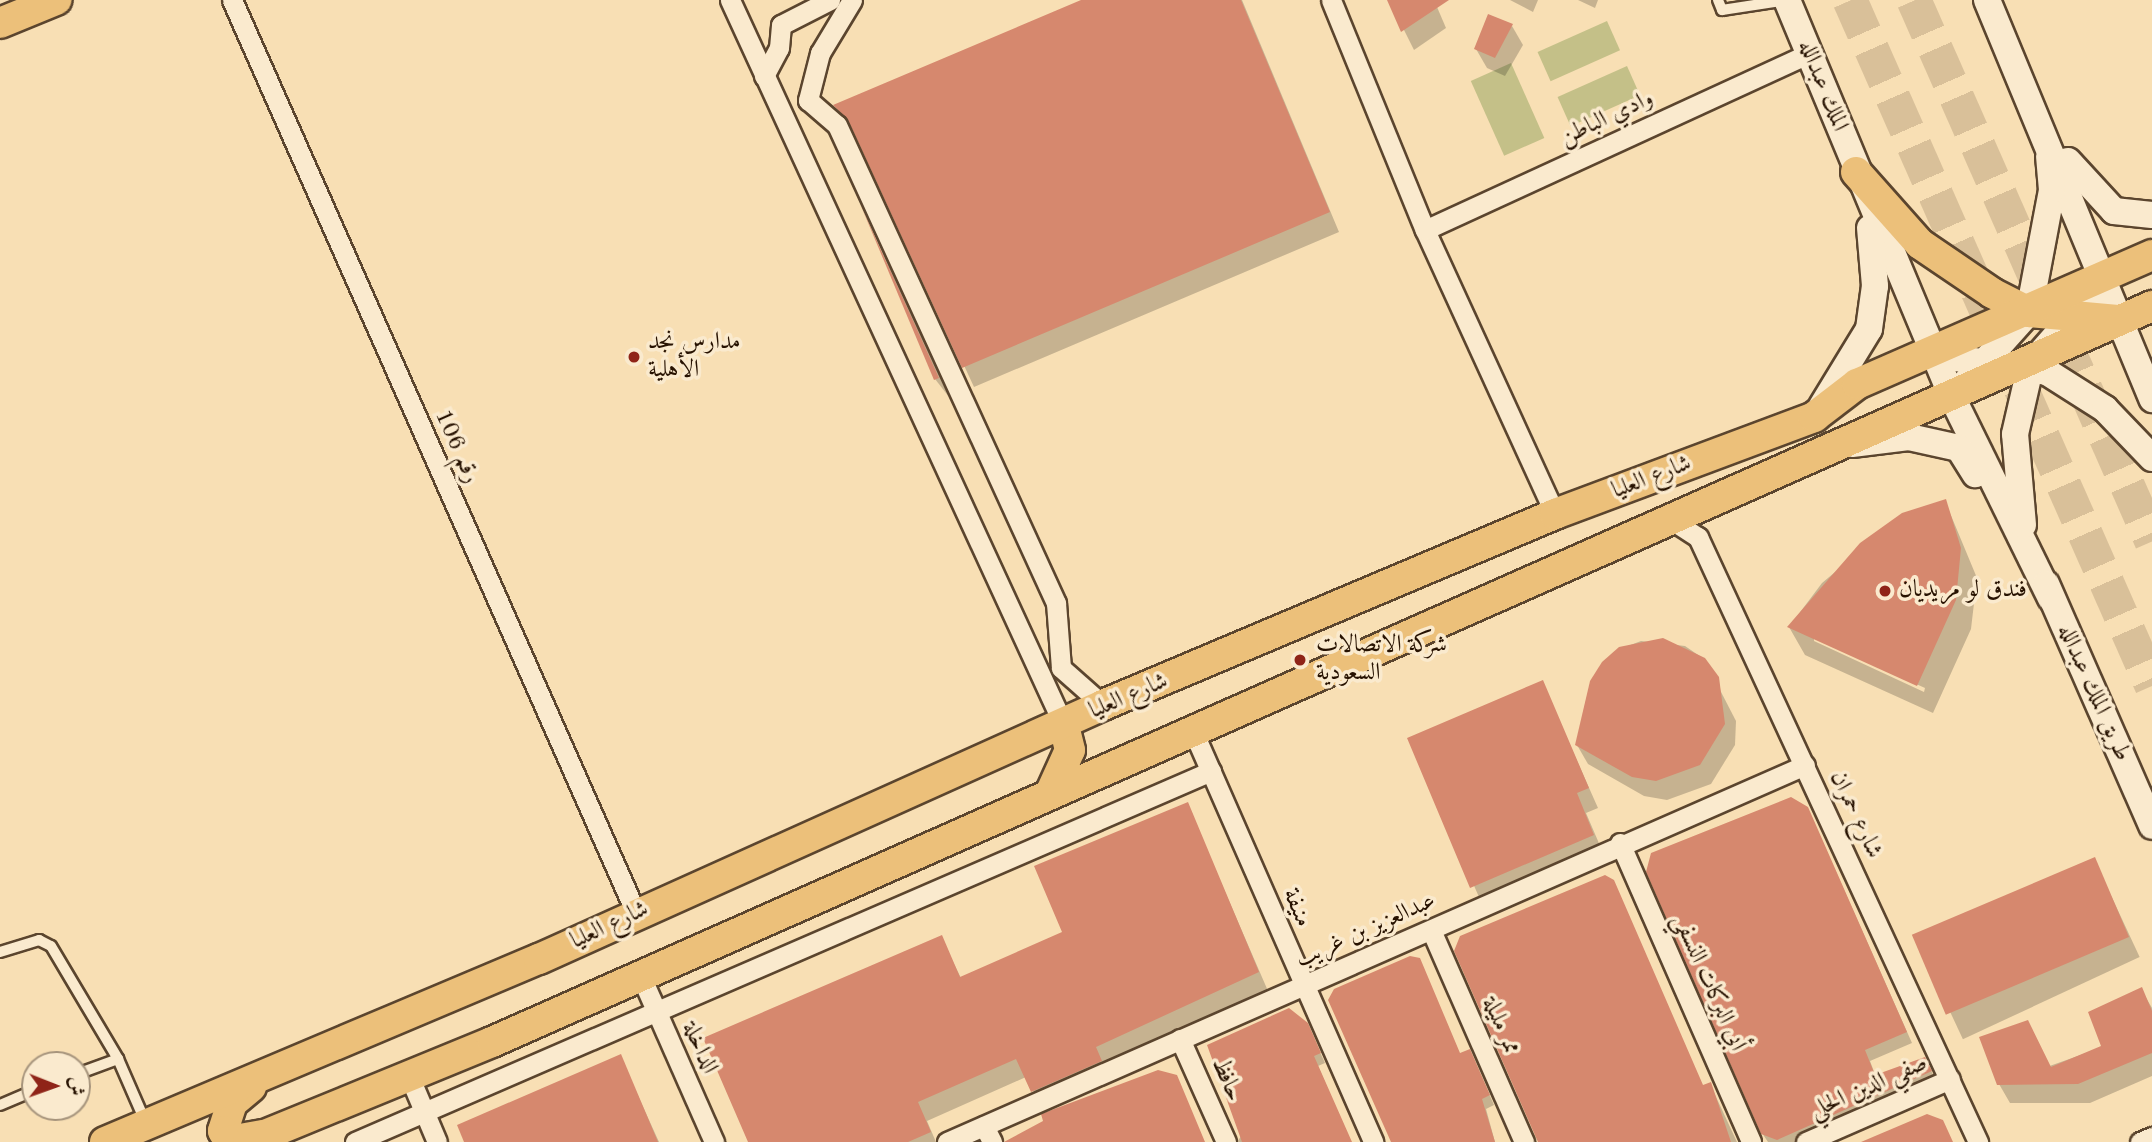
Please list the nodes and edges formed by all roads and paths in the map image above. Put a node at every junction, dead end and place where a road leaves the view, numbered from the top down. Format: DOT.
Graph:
graph roads {
  1 [pos="56,0"];
  2 [pos="232,0"];
  3 [pos="730,0"];
  4 [pos="830,0"];
  5 [pos="852,0"];
  6 [pos="1331,0"];
  7 [pos="1718,0"];
  8 [pos="1787,0"];
  9 [pos="1987,0"];
  10 [pos="0,23"];
  11 [pos="1810,53"];
  12 [pos="764,76"];
  13 [pos="2046,131"];
  14 [pos="1856,172"];
  15 [pos="2152,215"];
  16 [pos="1425,230"];
  17 [pos="2152,255"];
  18 [pos="2106,279"];
  19 [pos="2152,306"];
  20 [pos="2029,312"];
  21 [pos="2074,319"];
  22 [pos="2122,320"];
  23 [pos="1935,355"];
  24 [pos="1988,359"];
  25 [pos="2031,364"];
  26 [pos="1952,397"];
  27 [pos="2152,399"];
  28 [pos="1814,416"];
  29 [pos="1831,447"];
  30 [pos="2152,458"];
  31 [pos="1555,514"];
  32 [pos="1673,521"];
  33 [pos="2051,598"];
  34 [pos="1103,705"];
  35 [pos="1065,726"];
  36 [pos="1193,731"];
  37 [pos="1805,765"];
  38 [pos="1211,771"];
  39 [pos="1050,794"];
  40 [pos="2152,826"];
  41 [pos="1620,844"];
  42 [pos="636,913"];
  43 [pos="1431,930"];
  44 [pos="0,952"];
  45 [pos="640,974"];
  46 [pos="1303,986"];
  47 [pos="656,1010"];
  48 [pos="1181,1039"];
  49 [pos="118,1059"];
  50 [pos="91,1069"];
  51 [pos="410,1077"];
  52 [pos="1950,1079"];
  53 [pos="260,1080"];
  54 [pos="21,1096"];
  55 [pos="0,1105"];
  56 [pos="424,1111"];
  57 [pos="146,1124"];
  58 [pos="988,1134"];
  59 [pos="2152,1137"];
  60 [pos="255,1139"];
  61 [pos="105,1142"];
  62 [pos="355,1142"];
  63 [pos="437,1142"];
  64 [pos="714,1142"];
  65 [pos="947,1142"];
  66 [pos="1226,1142"];
  67 [pos="1373,1142"];
  68 [pos="1524,1142"];
  69 [pos="1751,1142"];
  70 [pos="1806,1142"];
  71 [pos="1978,1142"];
  72 [pos="2140,1142"];
  1 -- 10 [label="main road"];
  2 -- 42 [label="street, رقم 106"];
  3 -- 12 [label="street"];
  4 -- 12 [label="street"];
  5 -- 34 [label="street"];
  6 -- 16 [label="street"];
  7 -- 8 [label="lane"];
  8 -- 11 [label="main road, الملك عبدالله"];
  9 -- 13 [label="main road"];
  11 -- 14 [label="main road, الملك عبدالله"];
  11 -- 16 [label="street, وادي الباطن"];
  12 -- 35 [label="street"];
  13 -- 15 [label="main road"];
  13 -- 18 [label="main road"];
  13 -- 20 [label="main road"];
  14 -- 20 [label="main road"];
  14 -- 23 [label="main road"];
  14 -- 28 [label="main road"];
  16 -- 31 [label="street"];
  17 -- 18 [label="main road, شارع العليا"];
  18 -- 20 [label="main road, شارع العليا"];
  18 -- 21 [label="main road"];
  18 -- 22 [label="main road"];
  19 -- 22 [label="main road, شارع العليا"];
  20 -- 21 [label="main road"];
  20 -- 23 [label="main road, شارع العليا"];
  20 -- 24 [label="main road"];
  21 -- 22 [label="main road"];
  21 -- 25 [label="main road"];
  22 -- 25 [label="main road, شارع العليا"];
  22 -- 27 [label="main road"];
  23 -- 24 [label="main road"];
  23 -- 26 [label="main road"];
  23 -- 28 [label="main road, شارع العليا"];
  24 -- 25 [label="main road"];
  24 -- 26 [label="main road"];
  25 -- 26 [label="main road, شارع العليا"];
  25 -- 30 [label="main road"];
  25 -- 33 [label="main road"];
  26 -- 29 [label="main road, شارع العليا"];
  26 -- 33 [label="main road"];
  28 -- 31 [label="main road, شارع العليا"];
  29 -- 32 [label="main road, شارع العليا"];
  29 -- 33 [label="main road"];
  31 -- 34 [label="main road, شارع العليا"];
  32 -- 36 [label="main road, شارع العليا"];
  32 -- 37 [label="street, شارع حمران"];
  33 -- 40 [label="main road, طريق الملك عبدالله"];
  34 -- 35 [label="main road, شارع العليا"];
  35 -- 39 [label="main road"];
  35 -- 42 [label="main road, شارع العليا"];
  36 -- 38 [label="street, منيفة"];
  36 -- 39 [label="main road, شارع العليا"];
  37 -- 41 [label="street, عبدالعزيز بن غريب"];
  37 -- 52 [label="street, شارع حمران"];
  38 -- 46 [label="street, منيفة"];
  38 -- 47 [label="street"];
  39 -- 45 [label="main road, شارع العليا"];
  41 -- 43 [label="street, عبدالعزيز بن غريب"];
  41 -- 69 [label="street, أبي البركات النسفي"];
  42 -- 53 [label="main road, شارع العليا"];
  43 -- 46 [label="street, عبدالعزيز بن غريب"];
  43 -- 68 [label="street, ممر مليلة"];
  44 -- 49 [label="lane"];
  45 -- 47 [label="street, الداخلة"];
  45 -- 51 [label="main road, شارع العليا"];
  46 -- 48 [label="street, عبدالعزيز بن غريب"];
  46 -- 67 [label="street, منيفة"];
  47 -- 56 [label="street"];
  47 -- 64 [label="street, الداخلة"];
  48 -- 58 [label="street, عبدالعزيز بن غريب"];
  48 -- 66 [label="street, حافظ"];
  49 -- 50 [label="lane"];
  49 -- 57 [label="lane"];
  51 -- 56 [label="street"];
  51 -- 60 [label="main road, شارع العليا"];
  52 -- 70 [label="street, صفي الدين الحلي"];
  52 -- 71 [label="street, شارع حمران"];
  53 -- 57 [label="main road, شارع العليا"];
  53 -- 60 [label="main road, شارع العليا"];
  54 -- 55 [label="lane"];
  56 -- 62 [label="street"];
  56 -- 63 [label="street"];
  57 -- 61 [label="main road, شارع العليا"];
  58 -- 65 [label="street, عبدالعزيز بن غريب"];
  59 -- 72 [label="street"];
}
